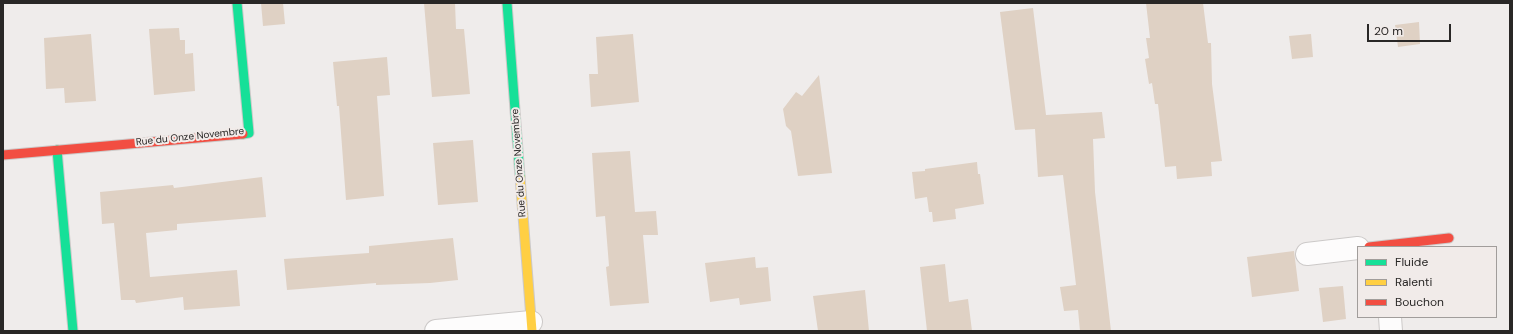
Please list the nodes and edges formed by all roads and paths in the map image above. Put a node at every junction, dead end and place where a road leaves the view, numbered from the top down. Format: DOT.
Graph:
graph roads {
  1 [pos="236,3"];
  2 [pos="507,3"];
  3 [pos="57,150"];
  4 [pos="3,155"];
  5 [pos="1449,238"];
  6 [pos="1381,246"];
  7 [pos="1357,248"];
  8 [pos="1307,254"];
  9 [pos="1390,318"];
  10 [pos="532,327"];
  11 [pos="73,331"];
  12 [pos="436,331"];
  13 [pos="1391,331"];
  1 -- 3 [label="street, Rue du Onze Novembre"];
  2 -- 10 [label="street, Rue du Onze Novembre"];
  3 -- 4 [label="street, Rue du Onze Novembre"];
  3 -- 11 [label="street"];
  5 -- 6 [label="street"];
  7 -- 8 [label="street"];
  9 -- 13 [label="street"];
  10 -- 12 [label="street, Rue du Onze Novembre"];
}
